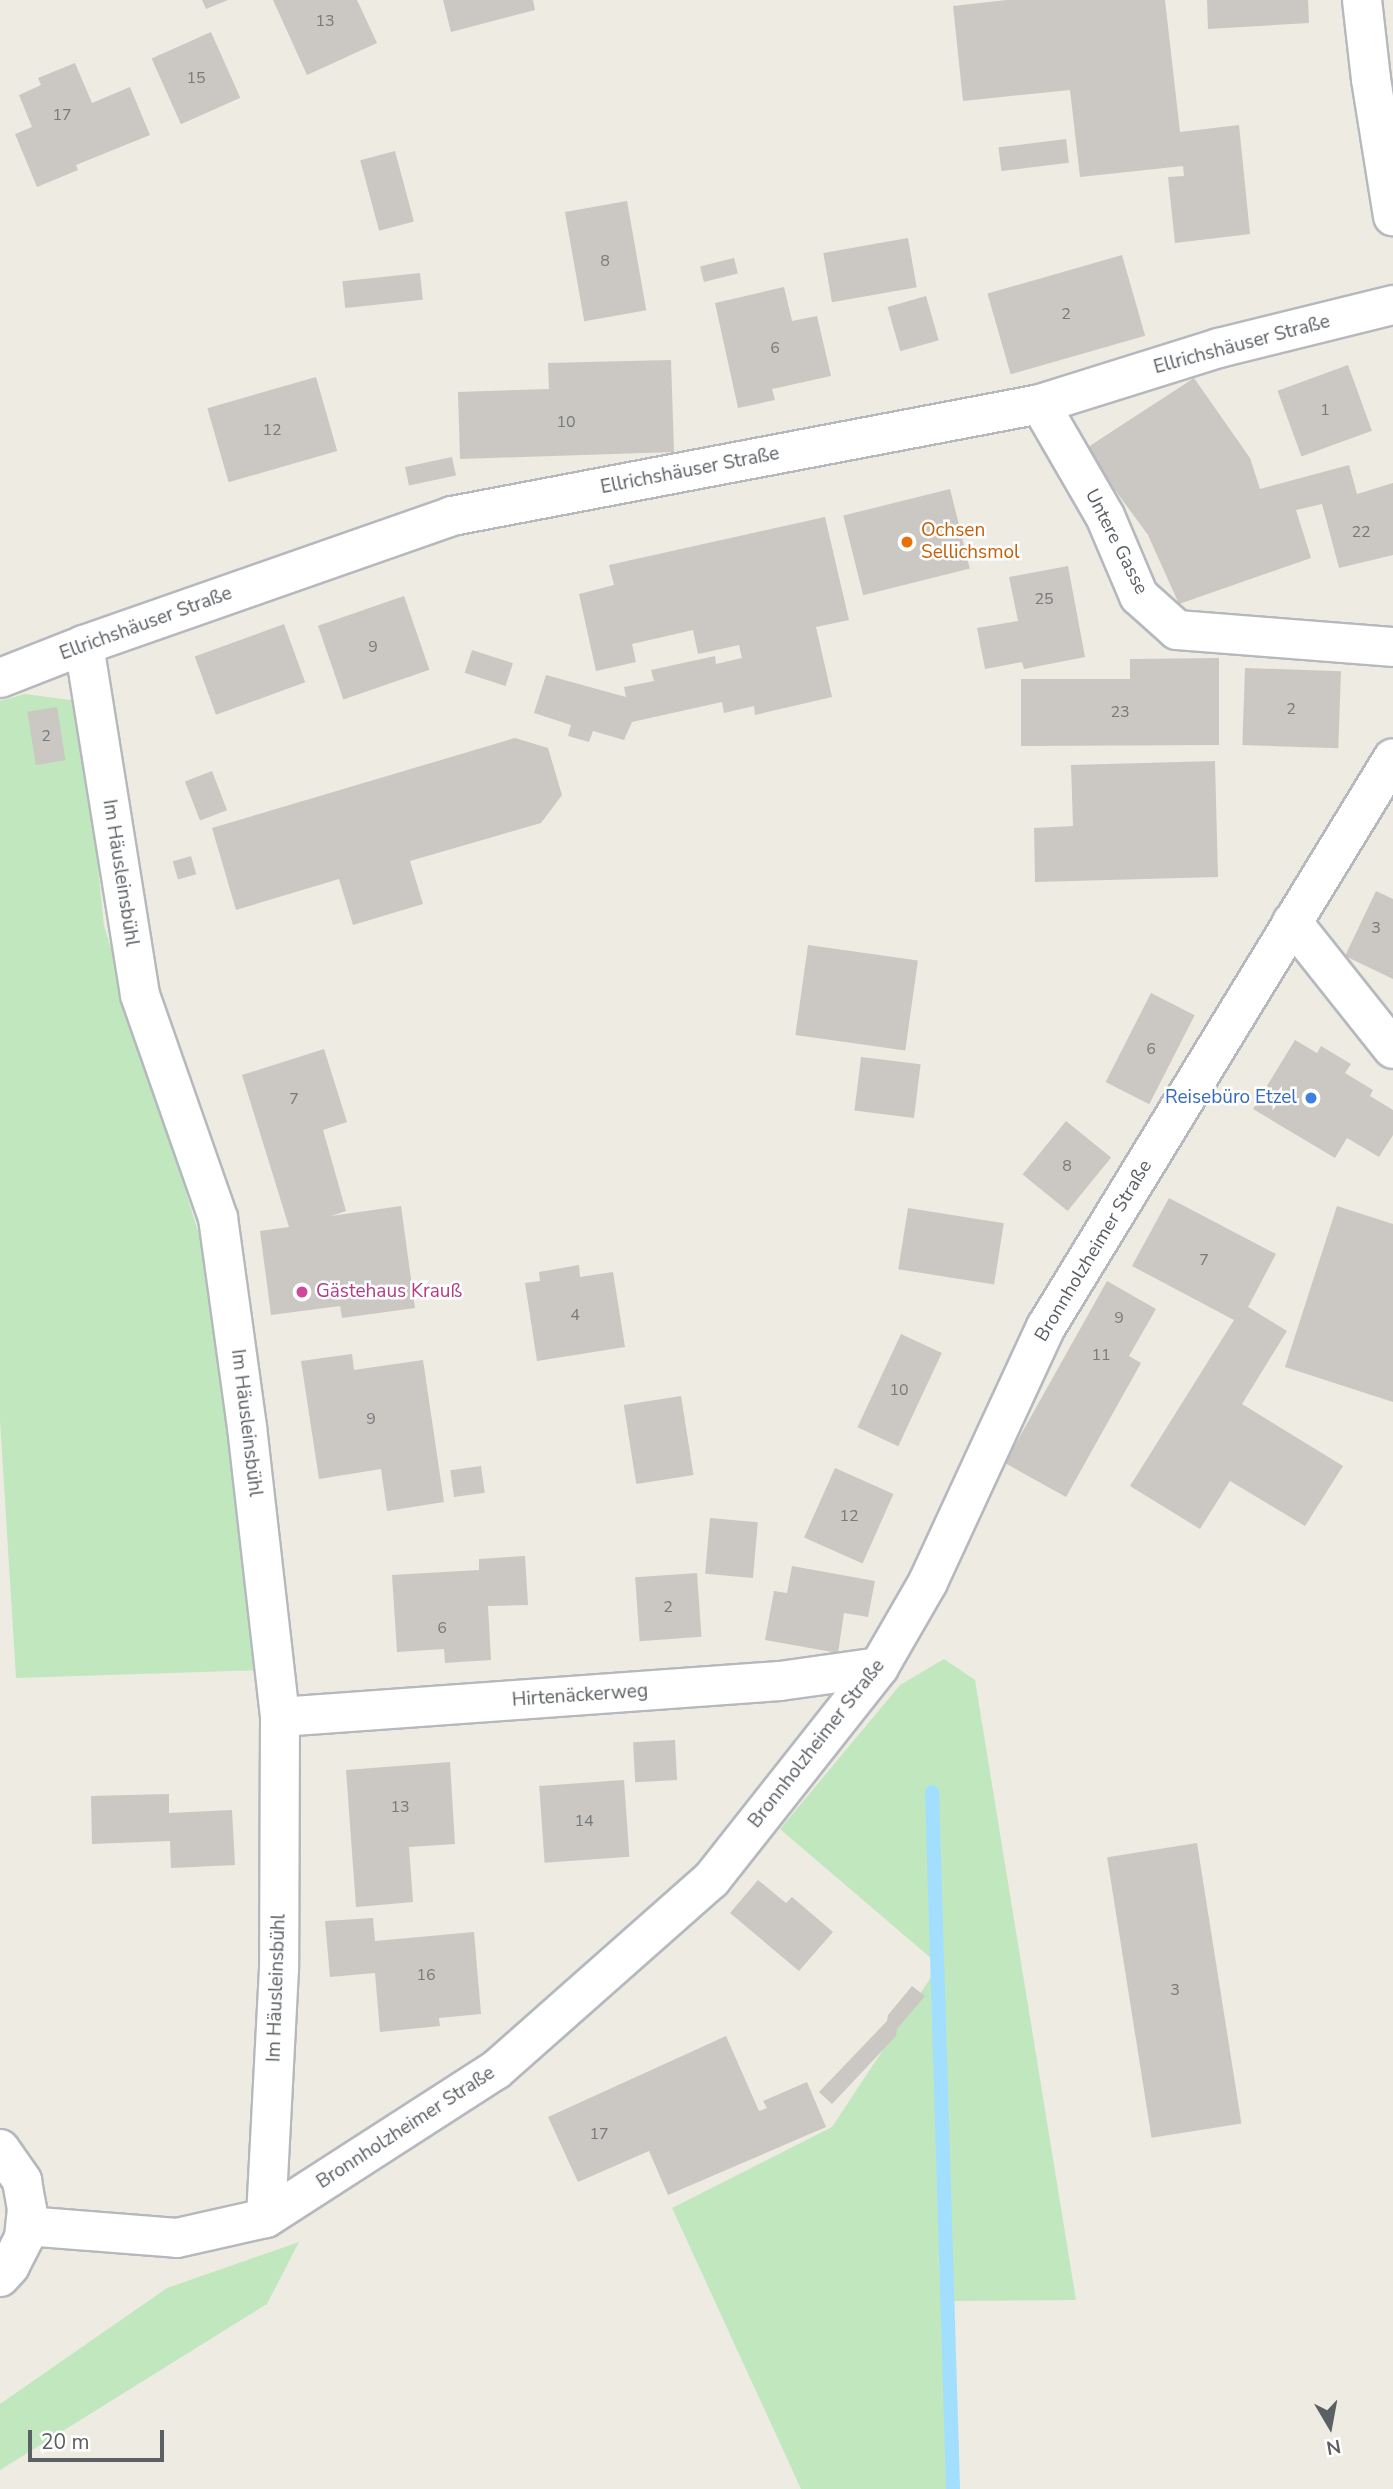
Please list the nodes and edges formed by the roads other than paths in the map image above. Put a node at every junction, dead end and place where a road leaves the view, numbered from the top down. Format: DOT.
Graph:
graph roads {
  1 [pos="1362,0"];
  2 [pos="1393,216"];
  3 [pos="1393,305"];
  4 [pos="1040,404"];
  5 [pos="83,645"];
  6 [pos="1393,647"];
  7 [pos="0,678"];
  8 [pos="1393,758"];
  9 [pos="1293,922"];
  10 [pos="1393,1049"];
  11 [pos="879,1667"];
  12 [pos="280,1717"];
  13 [pos="0,2149"];
  14 [pos="266,2218"];
  15 [pos="26,2226"];
  16 [pos="0,2277"];
  1 -- 2 [label="street"];
  3 -- 4 [label="street, Ellrichshäuser Straße"];
  4 -- 5 [label="street, Ellrichshäuser Straße"];
  4 -- 6 [label="street, Untere Gasse"];
  5 -- 7 [label="street, Ellrichshäuser Straße"];
  5 -- 12 [label="street, Im Häusleinsbühl"];
  8 -- 9 [label="street, Bronnholzheimer Straße"];
  9 -- 10 [label="street"];
  9 -- 11 [label="street, Bronnholzheimer Straße"];
  11 -- 12 [label="street, Hirtenäckerweg"];
  11 -- 14 [label="street, Bronnholzheimer Straße"];
  12 -- 14 [label="street, Im Häusleinsbühl"];
  13 -- 15 [label="street"];
  14 -- 15 [label="street, Bronnholzheimer Straße"];
  15 -- 16 [label="street"];
}
